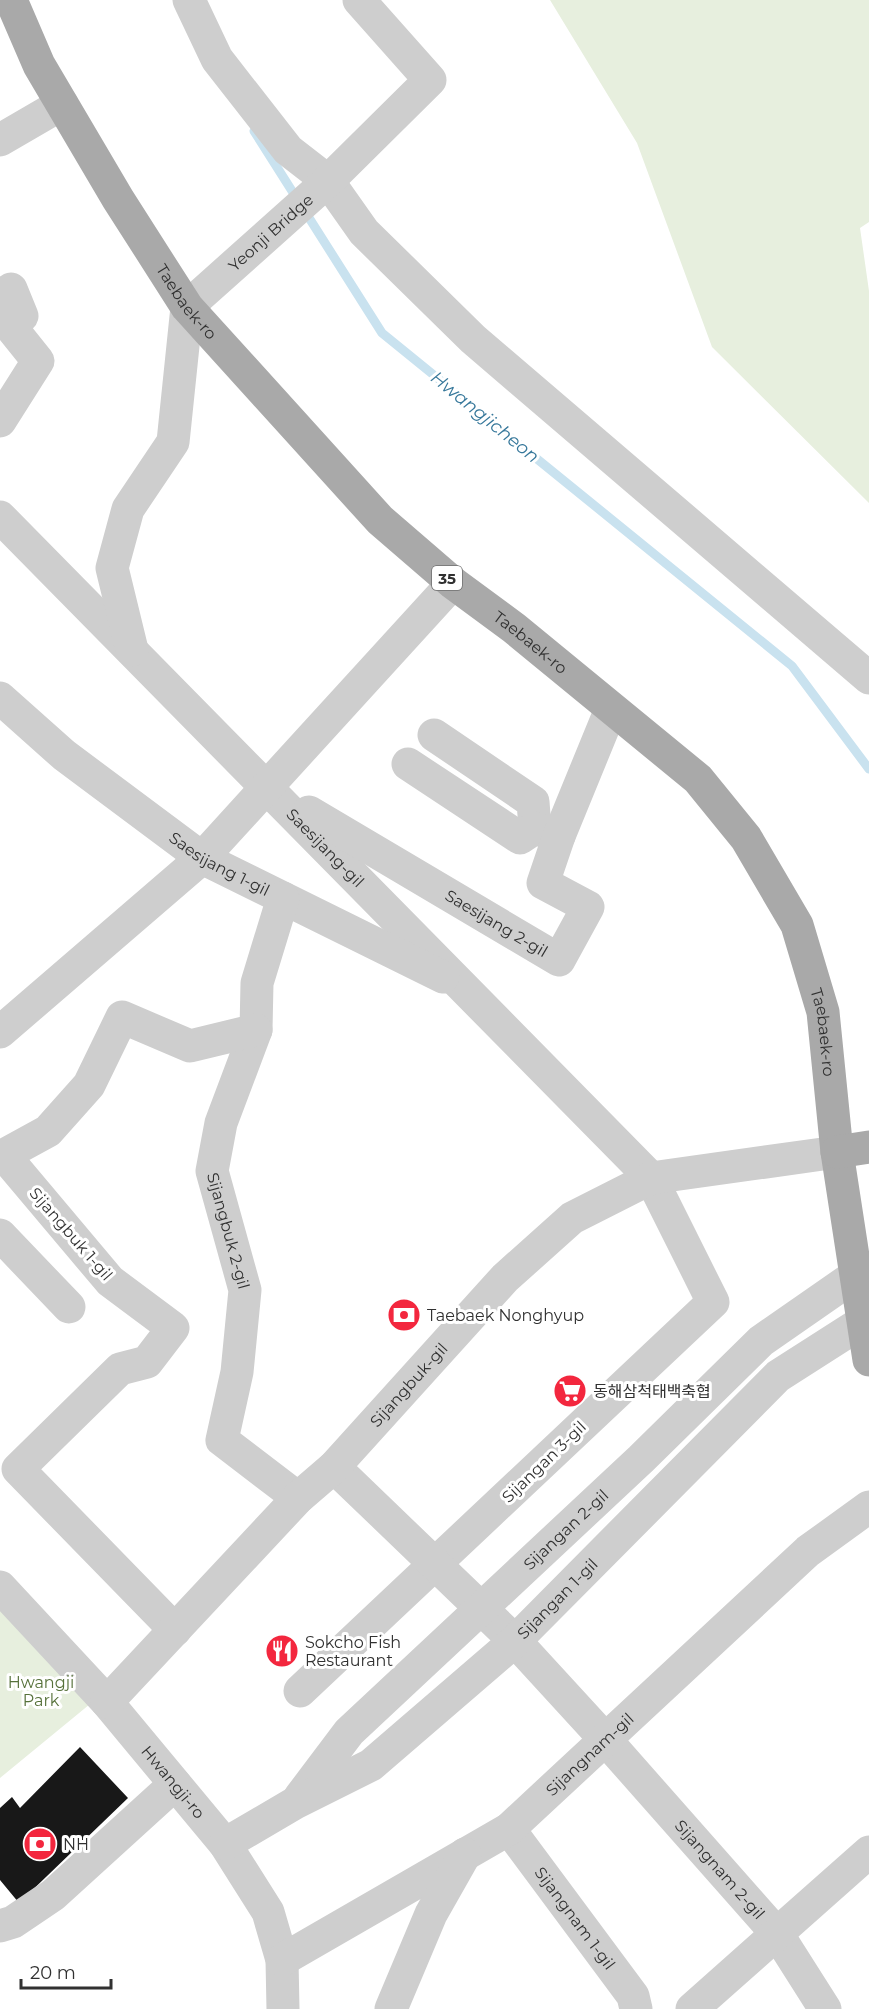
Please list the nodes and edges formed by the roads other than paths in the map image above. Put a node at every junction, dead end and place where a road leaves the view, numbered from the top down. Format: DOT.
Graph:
graph roads {
  1 [pos="189,0"];
  2 [pos="359,0"];
  3 [pos="8,5"];
  4 [pos="62,104"];
  5 [pos="0,140"];
  6 [pos="328,182"];
  7 [pos="0,297"];
  8 [pos="187,307"];
  9 [pos="0,421"];
  10 [pos="0,517"];
  11 [pos="453,584"];
  12 [pos="132,650"];
  13 [pos="869,678"];
  14 [pos="0,698"];
  15 [pos="611,709"];
  16 [pos="434,735"];
  17 [pos="408,764"];
  18 [pos="269,788"];
  19 [pos="547,832"];
  20 [pos="202,858"];
  21 [pos="283,898"];
  22 [pos="466,988"];
  23 [pos="256,1030"];
  24 [pos="0,1032"];
  25 [pos="869,1147"];
  26 [pos="837,1152"];
  27 [pos="651,1178"];
  28 [pos="0,1235"];
  29 [pos="856,1275"];
  30 [pos="69,1306"];
  31 [pos="864,1321"];
  32 [pos="869,1360"];
  33 [pos="334,1467"];
  34 [pos="298,1498"];
  35 [pos="869,1507"];
  36 [pos="436,1566"];
  37 [pos="0,1587"];
  38 [pos="479,1608"];
  39 [pos="175,1630"];
  40 [pos="515,1641"];
  41 [pos="300,1691"];
  42 [pos="107,1702"];
  43 [pos="604,1738"];
  44 [pos="175,1784"];
  45 [pos="295,1803"];
  46 [pos="509,1829"];
  47 [pos="225,1844"];
  48 [pos="869,1852"];
  49 [pos="466,1853"];
  50 [pos="0,1926"];
  51 [pos="778,1935"];
  52 [pos="282,1960"];
  53 [pos="284,2009"];
  54 [pos="391,2009"];
  55 [pos="636,2009"];
  56 [pos="693,2009"];
  57 [pos="825,2009"];
  1 -- 6 [label="street"];
  2 -- 6 [label="street, Yeonji Bridge"];
  3 -- 4 [label="main road, Taebaek-ro / 35"];
  4 -- 5 [label="street"];
  4 -- 8 [label="main road, Taebaek-ro / 35"];
  6 -- 8 [label="street, Yeonji Bridge"];
  6 -- 13 [label="street"];
  7 -- 9 [label="street"];
  8 -- 11 [label="main road, Taebaek-ro / 35"];
  8 -- 12 [label="street"];
  10 -- 12 [label="street, Saesijang-gil"];
  11 -- 15 [label="main road, Taebaek-ro / 35"];
  11 -- 18 [label="street"];
  12 -- 18 [label="street, Saesijang-gil"];
  14 -- 20 [label="street, Saesijang 1-gil"];
  15 -- 19 [label="street, Saesijang 2-gil"];
  15 -- 26 [label="main road, Taebaek-ro / 35"];
  16 -- 19 [label="street"];
  17 -- 19 [label="street"];
  18 -- 19 [label="street, Saesijang 2-gil"];
  18 -- 20 [label="street"];
  18 -- 22 [label="street, Saesijang-gil"];
  20 -- 21 [label="street, Saesijang 1-gil"];
  20 -- 24 [label="street"];
  21 -- 22 [label="street, Saesijang 1-gil"];
  21 -- 23 [label="street, Sijangbuk 2-gil"];
  22 -- 27 [label="street, Saesijang-gil"];
  23 -- 34 [label="street, Sijangbuk 2-gil"];
  23 -- 39 [label="street, Sijangbuk 1-gil"];
  25 -- 26 [label="main road"];
  26 -- 27 [label="street, Sijangbuk-gil"];
  26 -- 29 [label="main road, Taebaek-ro / 35"];
  27 -- 33 [label="street, Sijangbuk-gil"];
  27 -- 36 [label="street, Sijangan 3-gil"];
  28 -- 30 [label="street"];
  29 -- 31 [label="main road, Taebaek-ro / 35"];
  29 -- 38 [label="street, Sijangan 2-gil"];
  31 -- 32 [label="main road, Taebaek-ro / 35"];
  31 -- 40 [label="street, Sijangan 1-gil"];
  33 -- 34 [label="street, Sijangbuk-gil"];
  33 -- 36 [label="street, Sijangnam 2-gil"];
  34 -- 39 [label="street, Sijangbuk-gil"];
  35 -- 43 [label="street, Sijangnam-gil"];
  36 -- 38 [label="street, Sijangnam 2-gil"];
  36 -- 41 [label="street, Sijangan 3-gil"];
  37 -- 42 [label="street, Hwangji-ro"];
  38 -- 40 [label="street, Sijangnam 2-gil"];
  38 -- 45 [label="street, Sijangan 2-gil"];
  39 -- 42 [label="street, Sijangbuk-gil"];
  40 -- 43 [label="street, Sijangnam 2-gil"];
  40 -- 45 [label="street, Sijangan 1-gil"];
  42 -- 44 [label="street, Hwangji-ro"];
  43 -- 46 [label="street, Sijangnam-gil"];
  43 -- 51 [label="street, Sijangnam 2-gil"];
  44 -- 47 [label="street, Hwangji-ro"];
  44 -- 50 [label="street"];
  45 -- 47 [label="street, Sijangan 1-gil"];
  46 -- 49 [label="street, Sijangnam-gil"];
  46 -- 55 [label="street, Sijangnam 1-gil"];
  47 -- 52 [label="street, Hwangji-ro"];
  48 -- 51 [label="street"];
  49 -- 52 [label="street, Sijangnam-gil"];
  49 -- 54 [label="street"];
  51 -- 56 [label="street"];
  51 -- 57 [label="street, Sijangnam 2-gil"];
  52 -- 53 [label="street, Hwangji-ro"];
}
